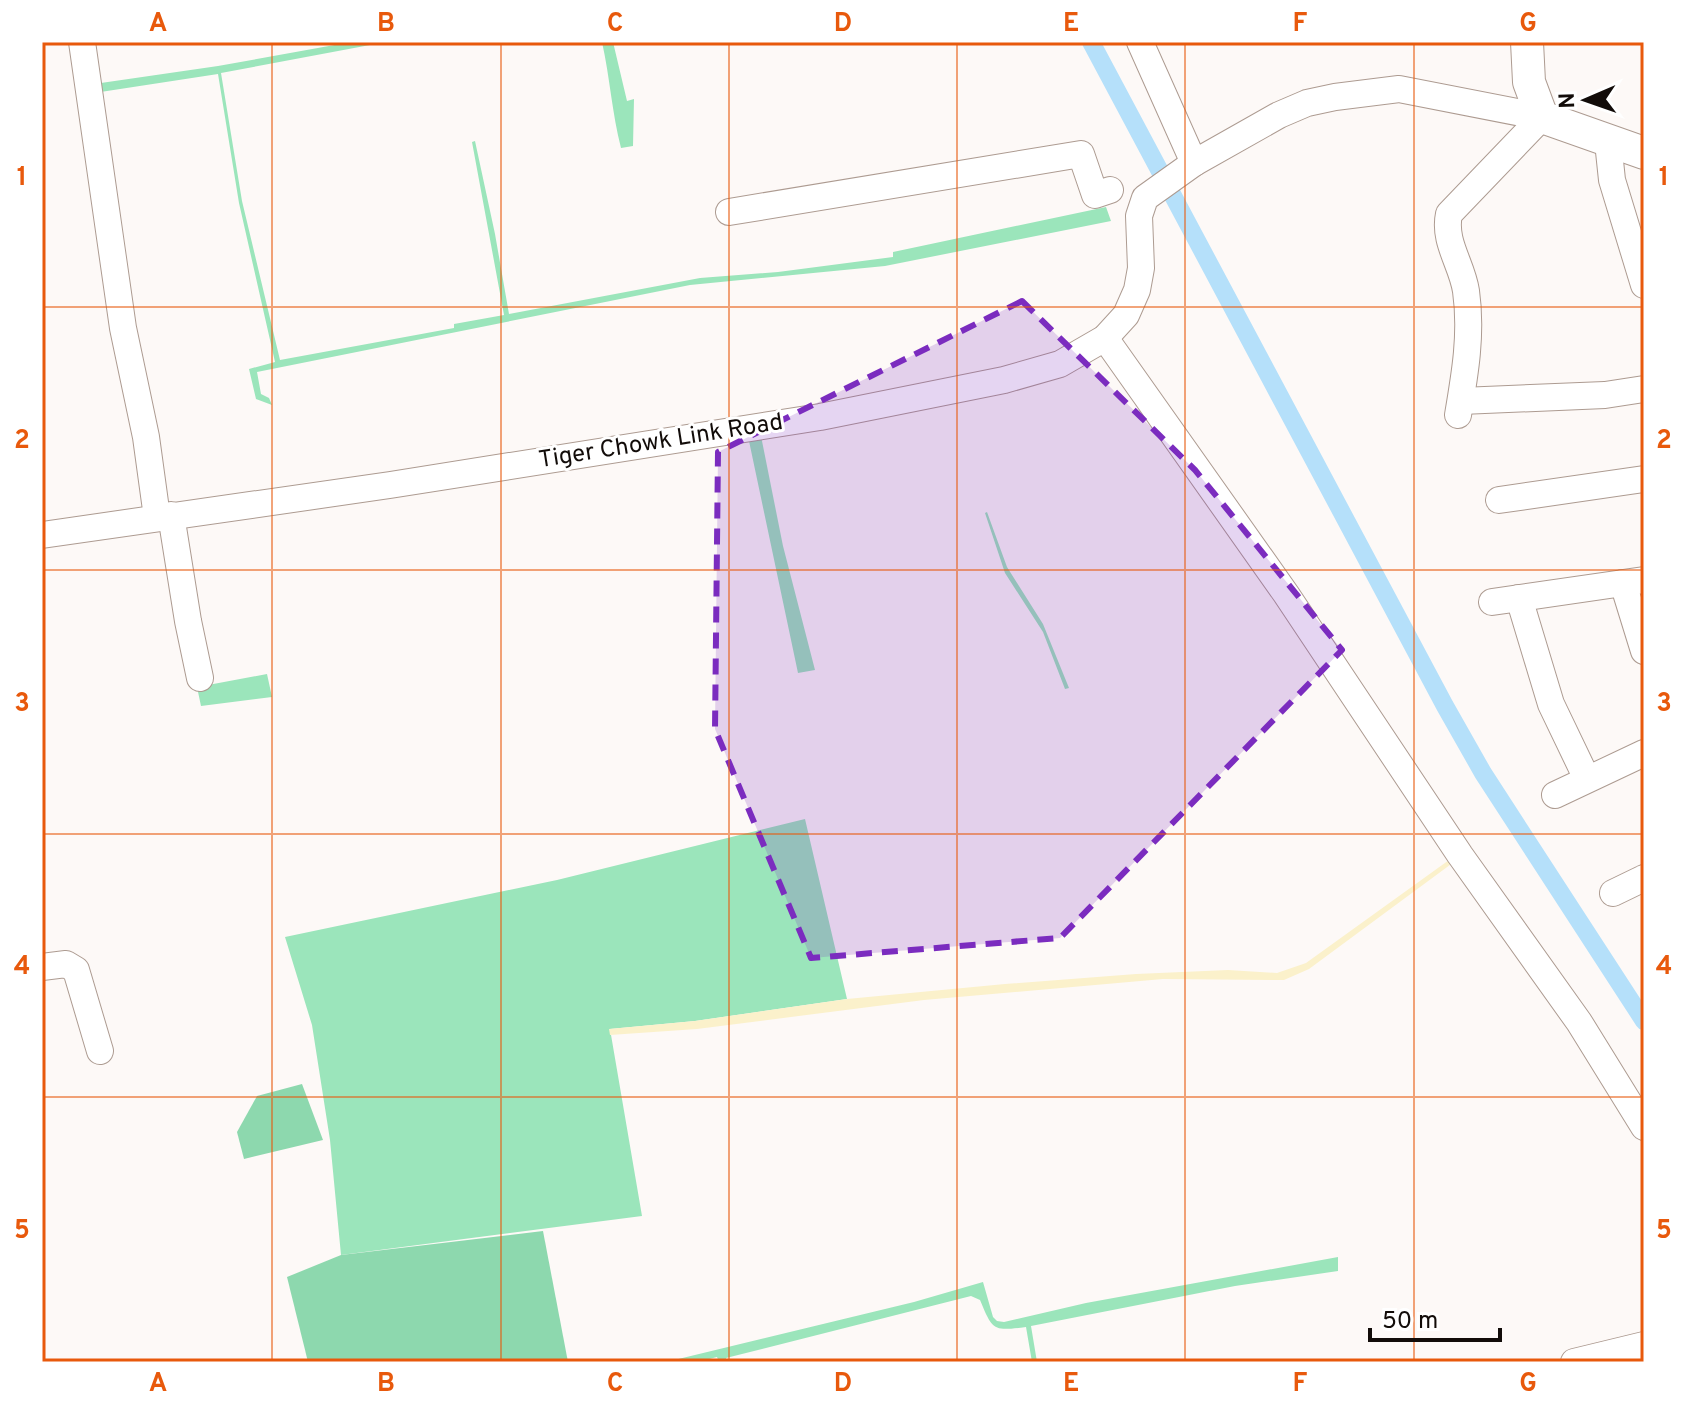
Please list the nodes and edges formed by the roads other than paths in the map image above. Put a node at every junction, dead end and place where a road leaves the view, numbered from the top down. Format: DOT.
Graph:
graph roads {
  1 [pos="82,42"];
  2 [pos="1140,42"];
  3 [pos="1527,42"];
  4 [pos="1542,117"];
  5 [pos="1608,142"];
  6 [pos="1644,153"];
  7 [pos="1187,169"];
  8 [pos="1110,190"];
  9 [pos="729,212"];
  10 [pos="1644,285"];
  11 [pos="1105,338"];
  12 [pos="1644,389"];
  13 [pos="1644,479"];
  14 [pos="1499,500"];
  15 [pos="164,516"];
  16 [pos="42,535"];
  17 [pos="1633,581"];
  18 [pos="1519,598"];
  19 [pos="1492,602"];
  20 [pos="1644,651"];
  21 [pos="200,678"];
  22 [pos="1644,753"];
  23 [pos="1587,779"];
  24 [pos="1555,795"];
  25 [pos="1644,878"];
  26 [pos="1613,893"];
  27 [pos="42,967"];
  28 [pos="100,1051"];
  29 [pos="1644,1127"];
  30 [pos="1644,1345"];
  31 [pos="1574,1362"];
  1 -- 15 [label="street"];
  2 -- 7 [label="street"];
  3 -- 4 [label="main road"];
  4 -- 5 [label="main road"];
  4 -- 7 [label="street"];
  4 -- 12 [label="street"];
  5 -- 6 [label="main road"];
  5 -- 10 [label="street"];
  7 -- 11 [label="street, Tiger Chowk Link Road"];
  8 -- 9 [label="street"];
  11 -- 15 [label="street, Tiger Chowk Link Road"];
  11 -- 29 [label="street"];
  13 -- 14 [label="street"];
  15 -- 16 [label="street, Tiger Chowk Link Road"];
  15 -- 21 [label="street"];
  17 -- 18 [label="street"];
  17 -- 20 [label="street"];
  18 -- 19 [label="street"];
  18 -- 23 [label="street"];
  22 -- 23 [label="street"];
  23 -- 24 [label="street"];
  25 -- 26 [label="street"];
  27 -- 28 [label="street"];
  30 -- 31 [label="street"];
}
